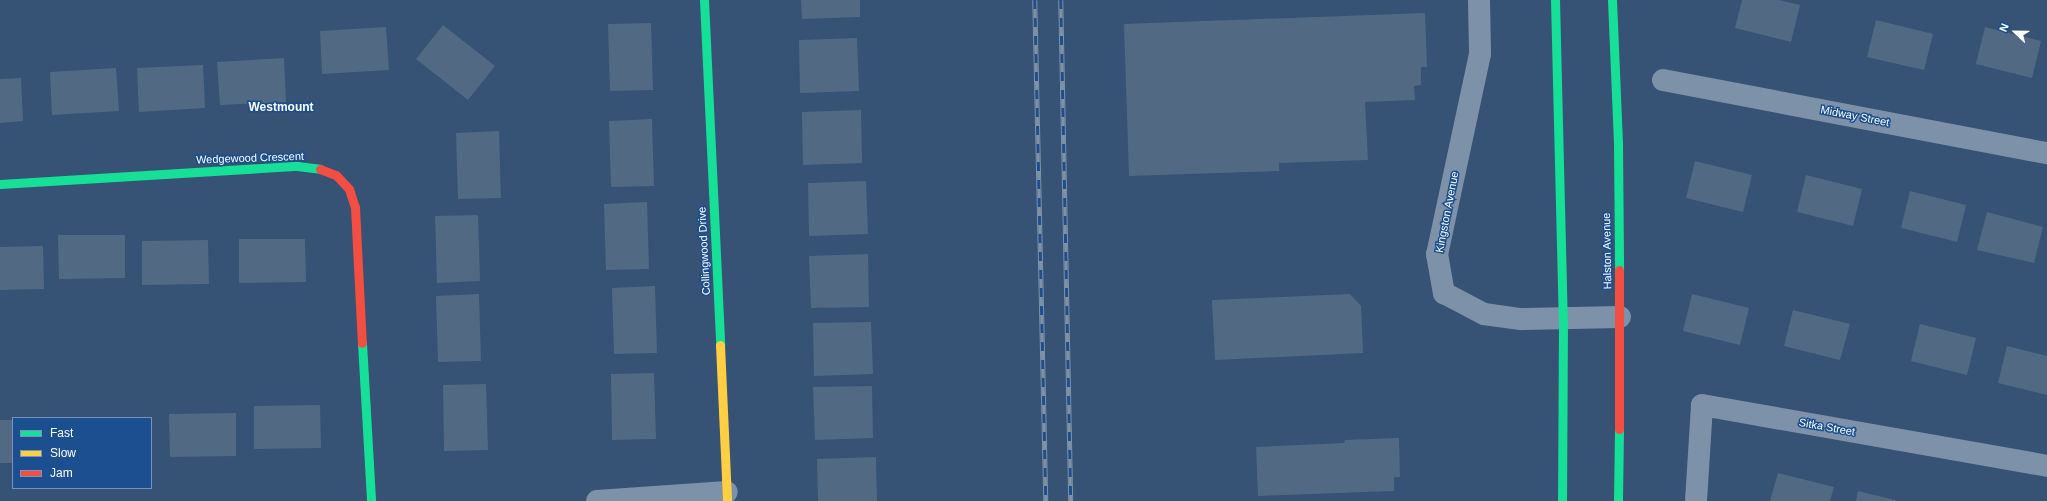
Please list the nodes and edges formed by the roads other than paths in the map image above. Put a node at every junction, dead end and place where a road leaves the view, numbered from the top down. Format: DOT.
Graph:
graph roads {
  1 [pos="704,0"];
  2 [pos="1479,0"];
  3 [pos="1555,0"];
  4 [pos="1612,0"];
  5 [pos="1663,80"];
  6 [pos="2047,153"];
  7 [pos="0,184"];
  8 [pos="1620,317"];
  9 [pos="1563,320"];
  10 [pos="2047,466"];
  11 [pos="727,496"];
  12 [pos="371,501"];
  13 [pos="597,501"];
  14 [pos="1562,501"];
  15 [pos="1618,501"];
  16 [pos="1696,501"];
  1 -- 11 [label="street, Collingwood Drive"];
  2 -- 9 [label="street, Kingston Avenue"];
  3 -- 9 [label="street"];
  4 -- 8 [label="street, Halston Avenue"];
  5 -- 6 [label="street, Midway Street"];
  7 -- 12 [label="street, Wedgewood Crescent"];
  8 -- 9 [label="street, Kingston Avenue"];
  8 -- 15 [label="street, Halston Avenue"];
  9 -- 14 [label="street"];
  10 -- 16 [label="street, Sitka Street"];
  11 -- 13 [label="street"];
}
